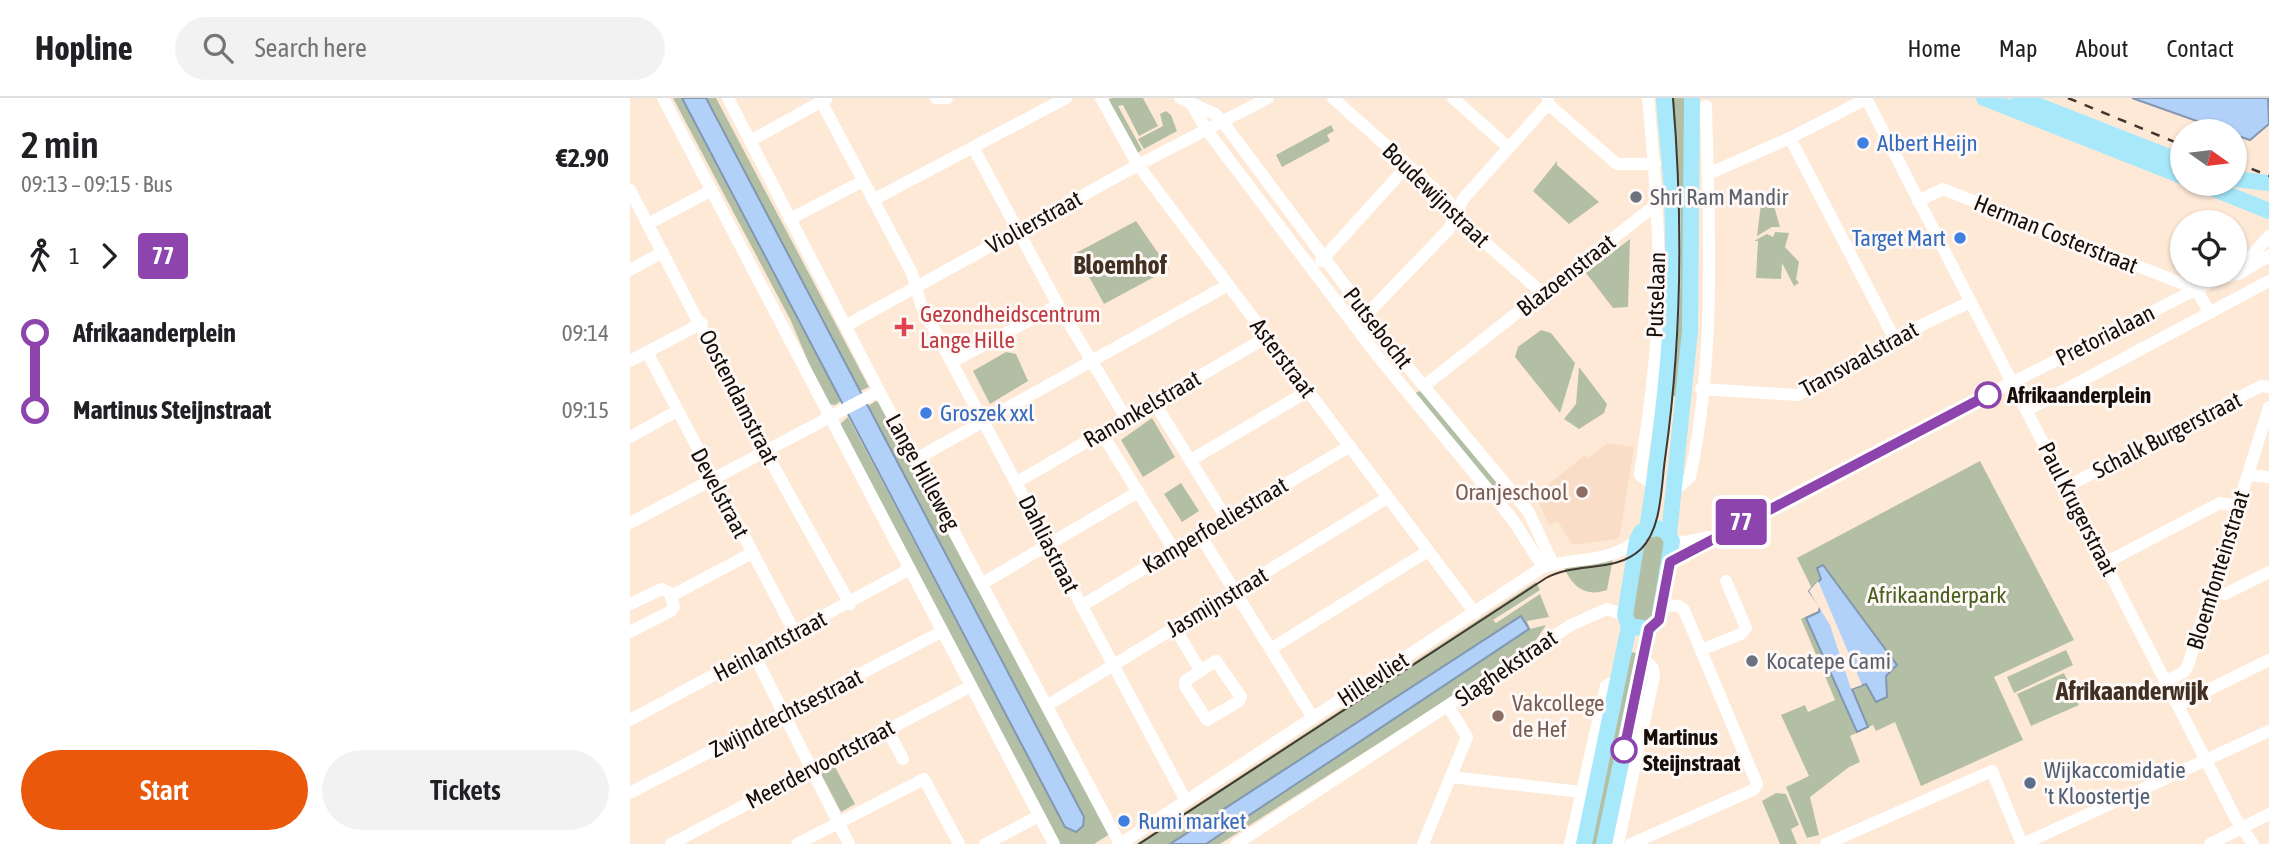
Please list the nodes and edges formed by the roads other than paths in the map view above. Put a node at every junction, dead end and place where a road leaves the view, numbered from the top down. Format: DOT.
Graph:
graph roads {
  1 [pos="663,98"];
  2 [pos="728,98"];
  3 [pos="936,98"];
  4 [pos="947,98"];
  5 [pos="1066,98"];
  6 [pos="1101,98"];
  7 [pos="1268,98"];
  8 [pos="1333,98"];
  9 [pos="1453,98"];
  10 [pos="1648,98"];
  11 [pos="1664,98"];
  12 [pos="1718,98"];
  13 [pos="1866,98"];
  14 [pos="1984,98"];
  15 [pos="2019,98"];
  16 [pos="824,100"];
  17 [pos="1185,100"];
  18 [pos="1548,101"];
  19 [pos="1698,101"];
  20 [pos="1222,121"];
  21 [pos="1206,129"];
  22 [pos="1790,138"];
  23 [pos="750,141"];
  24 [pos="1509,148"];
  25 [pos="974,149"];
  26 [pos="2170,157"];
  27 [pos="1654,164"];
  28 [pos="1138,165"];
  29 [pos="1407,166"];
  30 [pos="2170,171"];
  31 [pos="1708,174"];
  32 [pos="2247,180"];
  33 [pos="863,181"];
  34 [pos="2269,183"];
  35 [pos="712,190"];
  36 [pos="631,193"];
  37 [pos="2233,196"];
  38 [pos="873,200"];
  39 [pos="1918,201"];
  40 [pos="1657,204"];
  41 [pos="2266,209"];
  42 [pos="1456,213"];
  43 [pos="790,219"];
  44 [pos="648,224"];
  45 [pos="1017,231"];
  46 [pos="2269,236"];
  47 [pos="663,252"];
  48 [pos="2269,256"];
  49 [pos="1324,258"];
  50 [pos="2247,262"];
  51 [pos="1313,269"];
  52 [pos="2247,269"];
  53 [pos="630,270"];
  54 [pos="2269,281"];
  55 [pos="1228,285"];
  56 [pos="915,286"];
  57 [pos="2200,287"];
  58 [pos="2196,289"];
  59 [pos="1540,291"];
  60 [pos="1970,302"];
  61 [pos="1058,305"];
  62 [pos="2210,313"];
  63 [pos="1367,314"];
  64 [pos="702,323"];
  65 [pos="847,325"];
  66 [pos="1268,337"];
  67 [pos="1894,338"];
  68 [pos="1388,342"];
  69 [pos="647,352"];
  70 [pos="1376,354"];
  71 [pos="630,361"];
  72 [pos="952,362"];
  73 [pos="1092,362"];
  74 [pos="2012,382"];
  75 [pos="1424,386"];
  76 [pos="2269,387"];
  77 [pos="1702,389"];
  78 [pos="1308,391"];
  79 [pos="876,393"];
  80 [pos="1154,402"];
  81 [pos="2269,407"];
  82 [pos="2027,410"];
  83 [pos="677,411"];
  84 [pos="834,415"];
  85 [pos="1126,418"];
  86 [pos="984,421"];
  87 [pos="1101,432"];
  88 [pos="630,437"];
  89 [pos="1350,446"];
  90 [pos="765,452"];
  91 [pos="916,458"];
  92 [pos="1191,460"];
  93 [pos="2248,475"];
  94 [pos="2269,477"];
  95 [pos="713,479"];
  96 [pos="1017,482"];
  97 [pos="1654,485"];
  98 [pos="2066,487"];
  99 [pos="1674,491"];
  100 [pos="1138,492"];
  101 [pos="1387,498"];
  102 [pos="1516,498"];
  103 [pos="2238,506"];
  104 [pos="1503,509"];
  105 [pos="1226,518"];
  106 [pos="630,523"];
  107 [pos="1200,535"];
  108 [pos="1642,535"];
  109 [pos="1715,536"];
  110 [pos="1671,538"];
  111 [pos="1049,543"];
  112 [pos="1174,550"];
  113 [pos="1428,551"];
  114 [pos="752,553"];
  115 [pos="1670,562"];
  116 [pos="2105,563"];
  117 [pos="1548,566"];
  118 [pos="908,570"];
  119 [pos="2269,572"];
  120 [pos="1726,581"];
  121 [pos="983,583"];
  122 [pos="1237,590"];
  123 [pos="2212,590"];
  124 [pos="671,596"];
  125 [pos="630,604"];
  126 [pos="850,604"];
  127 [pos="1081,606"];
  128 [pos="1668,606"];
  129 [pos="1475,613"];
  130 [pos="1627,621"];
  131 [pos="1175,628"];
  132 [pos="1649,629"];
  133 [pos="630,632"];
  134 [pos="941,632"];
  135 [pos="794,633"];
  136 [pos="1272,648"];
  137 [pos="1701,650"];
  138 [pos="754,654"];
  139 [pos="1643,659"];
  140 [pos="2269,660"];
  141 [pos="1113,666"];
  142 [pos="1200,670"];
  143 [pos="1618,680"];
  144 [pos="2166,681"];
  145 [pos="971,686"];
  146 [pos="1048,705"];
  147 [pos="2178,705"];
  148 [pos="1448,706"];
  149 [pos="783,714"];
  150 [pos="1313,718"];
  151 [pos="630,720"];
  152 [pos="887,729"];
  153 [pos="2269,731"];
  154 [pos="903,759"];
  155 [pos="2207,761"];
  156 [pos="812,768"];
  157 [pos="1451,777"];
  158 [pos="1581,792"];
  159 [pos="630,793"];
  160 [pos="1186,801"];
  161 [pos="2269,814"];
  162 [pos="1039,816"];
  163 [pos="839,822"];
  164 [pos="2242,829"];
  165 [pos="677,842"];
  166 [pos="797,844"];
  167 [pos="849,844"];
  168 [pos="959,844"];
  169 [pos="985,844"];
  170 [pos="1054,844"];
  171 [pos="1120,844"];
  172 [pos="1236,844"];
  173 [pos="1423,844"];
  174 [pos="1570,844"];
  175 [pos="1584,844"];
  176 [pos="1604,844"];
  177 [pos="1618,844"];
  178 [pos="1629,844"];
  179 [pos="1826,844"];
  180 [pos="2023,844"];
  181 [pos="2210,844"];
  182 [pos="2242,844"];
  183 [pos="2253,844"];
  1 -- 35 [label="street"];
  2 -- 23 [label="street, Lange Hilleweg"];
  3 -- 4 [label="street"];
  5 -- 25 [label="street"];
  6 -- 28 [label="street, Asterstraat"];
  7 -- 20 [label="street, Violierstraat"];
  8 -- 29 [label="street, Boudewijnstraat"];
  9 -- 24 [label="street"];
  10 -- 27 [label="street, Putselaan"];
  11 -- 97 [label="main road, Putselaan"];
  12 -- 19 [label="street"];
  13 -- 22 [label="street"];
  13 -- 39 [label="street, Paul Krugerstraat"];
  14 -- 30 [label="main road"];
  15 -- 26 [label="main road"];
  16 -- 23 [label="street"];
  16 -- 33 [label="street, Dahliastraat"];
  17 -- 20 [label="street, Putsebocht"];
  17 -- 21 [label="street, Putsebocht"];
  18 -- 24 [label="street"];
  18 -- 27 [label="street"];
  19 -- 31 [label="street, Putselaan"];
  19 -- 99 [label="main road, Putselaan"];
  20 -- 21 [label="street, Violierstraat"];
  20 -- 49 [label="street, Putsebocht"];
  21 -- 28 [label="street, Violierstraat"];
  21 -- 51 [label="street, Putsebocht"];
  22 -- 31 [label="street"];
  22 -- 67 [label="street"];
  23 -- 43 [label="street, Lange Hilleweg"];
  24 -- 42 [label="street"];
  25 -- 38 [label="street"];
  25 -- 45 [label="street"];
  27 -- 40 [label="street, Putselaan"];
  28 -- 45 [label="street, Violierstraat"];
  28 -- 55 [label="street, Asterstraat"];
  29 -- 42 [label="street, Boudewijnstraat"];
  29 -- 49 [label="street"];
  31 -- 77 [label="street, Putselaan"];
  32 -- 34 [label="main road"];
  33 -- 38 [label="street, Dahliastraat"];
  33 -- 43 [label="street"];
  35 -- 44 [label="street"];
  35 -- 84 [label="street"];
  36 -- 44 [label="street, Oostendamstraat"];
  37 -- 41 [label="main road"];
  38 -- 56 [label="street, Dahliastraat"];
  39 -- 58 [label="street, Herman Costerstraat"];
  39 -- 60 [label="street, Paul Krugerstraat"];
  40 -- 59 [label="street, Blazoenstraat"];
  40 -- 97 [label="street, Putselaan"];
  42 -- 59 [label="street, Boudewijnstraat"];
  42 -- 63 [label="street"];
  43 -- 65 [label="street, Lange Hilleweg"];
  44 -- 47 [label="street, Oostendamstraat"];
  45 -- 56 [label="street, Violierstraat"];
  45 -- 61 [label="street"];
  46 -- 50 [label="street"];
  47 -- 53 [label="street"];
  47 -- 64 [label="street, Oostendamstraat"];
  48 -- 52 [label="street, Pretorialaan"];
  49 -- 51 [label="street"];
  49 -- 63 [label="street, Putsebocht"];
  51 -- 70 [label="street, Putsebocht"];
  54 -- 62 [label="street, Pretorialaan"];
  55 -- 66 [label="street, Asterstraat"];
  55 -- 73 [label="street"];
  56 -- 65 [label="street, Violierstraat"];
  56 -- 72 [label="street, Dahliastraat"];
  57 -- 58 [label="street, Pretorialaan"];
  58 -- 62 [label="street"];
  58 -- 74 [label="street, Pretorialaan"];
  59 -- 75 [label="street, Blazoenstraat"];
  60 -- 67 [label="street, Transvaalstraat"];
  60 -- 74 [label="street, Paul Krugerstraat"];
  61 -- 72 [label="street"];
  61 -- 73 [label="street"];
  62 -- 82 [label="street, Pretorialaan"];
  63 -- 68 [label="street, Putsebocht"];
  64 -- 69 [label="street"];
  64 -- 90 [label="street, Oostendamstraat"];
  65 -- 79 [label="street, Lange Hilleweg"];
  66 -- 78 [label="street, Asterstraat"];
  66 -- 80 [label="street, Ranonkelstraat"];
  67 -- 77 [label="street, Transvaalstraat"];
  68 -- 70 [label="street"];
  68 -- 75 [label="street, Putsebocht"];
  69 -- 71 [label="street"];
  69 -- 83 [label="street, Develstraat"];
  70 -- 104 [label="street, Putsebocht"];
  72 -- 86 [label="street, Dahliastraat"];
  73 -- 85 [label="street"];
  73 -- 86 [label="street"];
  74 -- 82 [label="street, Paul Krugerstraat"];
  74 -- 109 [label="street, Pretorialaan"];
  75 -- 102 [label="street, Putsebocht"];
  76 -- 98 [label="street, Schalk Burgerstraat"];
  77 -- 99 [label="street, Putselaan"];
  78 -- 89 [label="street, Asterstraat"];
  78 -- 92 [label="street"];
  79 -- 84 [label="street"];
  79 -- 91 [label="street, Lange Hilleweg"];
  80 -- 85 [label="street, Ranonkelstraat"];
  80 -- 92 [label="street"];
  81 -- 93 [label="street, Bloemfonteinstraat"];
  82 -- 98 [label="street, Paul Krugerstraat"];
  83 -- 88 [label="street"];
  83 -- 95 [label="street, Develstraat"];
  84 -- 90 [label="street"];
  84 -- 118 [label="street"];
  85 -- 87 [label="street, Ranonkelstraat"];
  86 -- 91 [label="street"];
  86 -- 96 [label="street, Dahliastraat"];
  87 -- 96 [label="street, Ranonkelstraat"];
  87 -- 100 [label="street"];
  89 -- 101 [label="street, Asterstraat"];
  89 -- 105 [label="street, Kamperfoeliestraat"];
  90 -- 95 [label="street"];
  90 -- 126 [label="street, Oostendamstraat"];
  91 -- 121 [label="street, Lange Hilleweg"];
  92 -- 105 [label="street"];
  93 -- 94 [label="street"];
  93 -- 103 [label="street, Bloemfonteinstraat"];
  95 -- 106 [label="street"];
  95 -- 114 [label="street, Develstraat"];
  96 -- 111 [label="street, Dahliastraat"];
  97 -- 108 [label="main road, Putselaan"];
  98 -- 116 [label="street, Paul Krugerstraat"];
  99 -- 110 [label="main road, Putselaan"];
  100 -- 111 [label="street"];
  100 -- 112 [label="street"];
  101 -- 113 [label="street, Asterstraat"];
  101 -- 122 [label="street, Jasmijnstraat"];
  102 -- 104 [label="street"];
  102 -- 117 [label="street, Putsebocht"];
  103 -- 116 [label="street"];
  103 -- 123 [label="street, Bloemfonteinstraat"];
  104 -- 117 [label="street, Putsebocht"];
  105 -- 107 [label="street, Kamperfoeliestraat"];
  107 -- 112 [label="street, Kamperfoeliestraat"];
  107 -- 122 [label="street"];
  108 -- 110 [label="main road"];
  108 -- 117 [label="street, Hillevliet"];
  108 -- 130 [label="main road, Putselaan"];
  109 -- 110 [label="street, Pretorialaan"];
  109 -- 115 [label="street, Pretorialaan"];
  110 -- 115 [label="main road, Putselaan"];
  111 -- 121 [label="street"];
  111 -- 127 [label="street, Dahliastraat"];
  112 -- 127 [label="street, Kamperfoeliestraat"];
  113 -- 129 [label="street, Asterstraat"];
  113 -- 136 [label="street"];
  114 -- 124 [label="street"];
  114 -- 135 [label="street, Develstraat"];
  115 -- 128 [label="main road, Putselaan"];
  116 -- 144 [label="street, Paul Krugerstraat"];
  117 -- 129 [label="street, Hillevliet"];
  118 -- 126 [label="street, Heinlantstraat"];
  118 -- 134 [label="street"];
  119 -- 123 [label="street"];
  120 -- 137 [label="street"];
  121 -- 146 [label="street, Lange Hilleweg"];
  122 -- 131 [label="street, Jasmijnstraat"];
  122 -- 136 [label="street"];
  123 -- 144 [label="street, Bloemfonteinstraat"];
  124 -- 125 [label="street"];
  124 -- 133 [label="street"];
  126 -- 135 [label="street, Heinlantstraat"];
  127 -- 141 [label="street, Dahliastraat"];
  128 -- 132 [label="main road, Putselaan"];
  128 -- 137 [label="street"];
  129 -- 150 [label="street, Hillevliet"];
  130 -- 132 [label="main road"];
  130 -- 143 [label="main road"];
  130 -- 148 [label="street, Slaghekstraat"];
  131 -- 141 [label="street, Jasmijnstraat"];
  131 -- 142 [label="street"];
  132 -- 139 [label="main road"];
  134 -- 145 [label="street"];
  134 -- 149 [label="street, Zwijndrechtsestraat"];
  135 -- 138 [label="street, Heinlantstraat"];
  136 -- 150 [label="street"];
  137 -- 178 [label="street"];
  138 -- 149 [label="street"];
  138 -- 151 [label="street, Heinlantstraat"];
  139 -- 176 [label="main road"];
  139 -- 177 [label="street"];
  140 -- 147 [label="street"];
  141 -- 146 [label="street, Jasmijnstraat"];
  141 -- 160 [label="street, Dahliastraat"];
  142 -- 142 [label="street"];
  143 -- 158 [label="street"];
  143 -- 175 [label="main road"];
  144 -- 147 [label="street, Paul Krugerstraat"];
  145 -- 152 [label="street, Meerdervoortstraat"];
  145 -- 162 [label="street"];
  146 -- 171 [label="street, Lange Hilleweg"];
  147 -- 155 [label="street, Paul Krugerstraat"];
  148 -- 157 [label="street, Slaghekstraat"];
  148 -- 172 [label="street"];
  149 -- 156 [label="street"];
  149 -- 159 [label="street, Zwijndrechtsestraat"];
  150 -- 160 [label="street, Hillevliet"];
  152 -- 154 [label="street"];
  152 -- 156 [label="street, Meerdervoortstraat"];
  153 -- 155 [label="street"];
  155 -- 164 [label="street, Paul Krugerstraat"];
  155 -- 180 [label="street"];
  156 -- 163 [label="street"];
  156 -- 165 [label="street, Meerdervoortstraat"];
  157 -- 158 [label="street"];
  157 -- 173 [label="street, Slaghekstraat"];
  158 -- 174 [label="street"];
  160 -- 171 [label="street, Hillevliet"];
  161 -- 164 [label="street"];
  162 -- 169 [label="street"];
  162 -- 170 [label="street"];
  163 -- 166 [label="street"];
  163 -- 167 [label="street"];
  163 -- 168 [label="street"];
  164 -- 181 [label="street"];
  164 -- 182 [label="street"];
  164 -- 183 [label="street, Paul Krugerstraat"];
  177 -- 178 [label="street"];
  179 -- 180 [label="street"];
}
